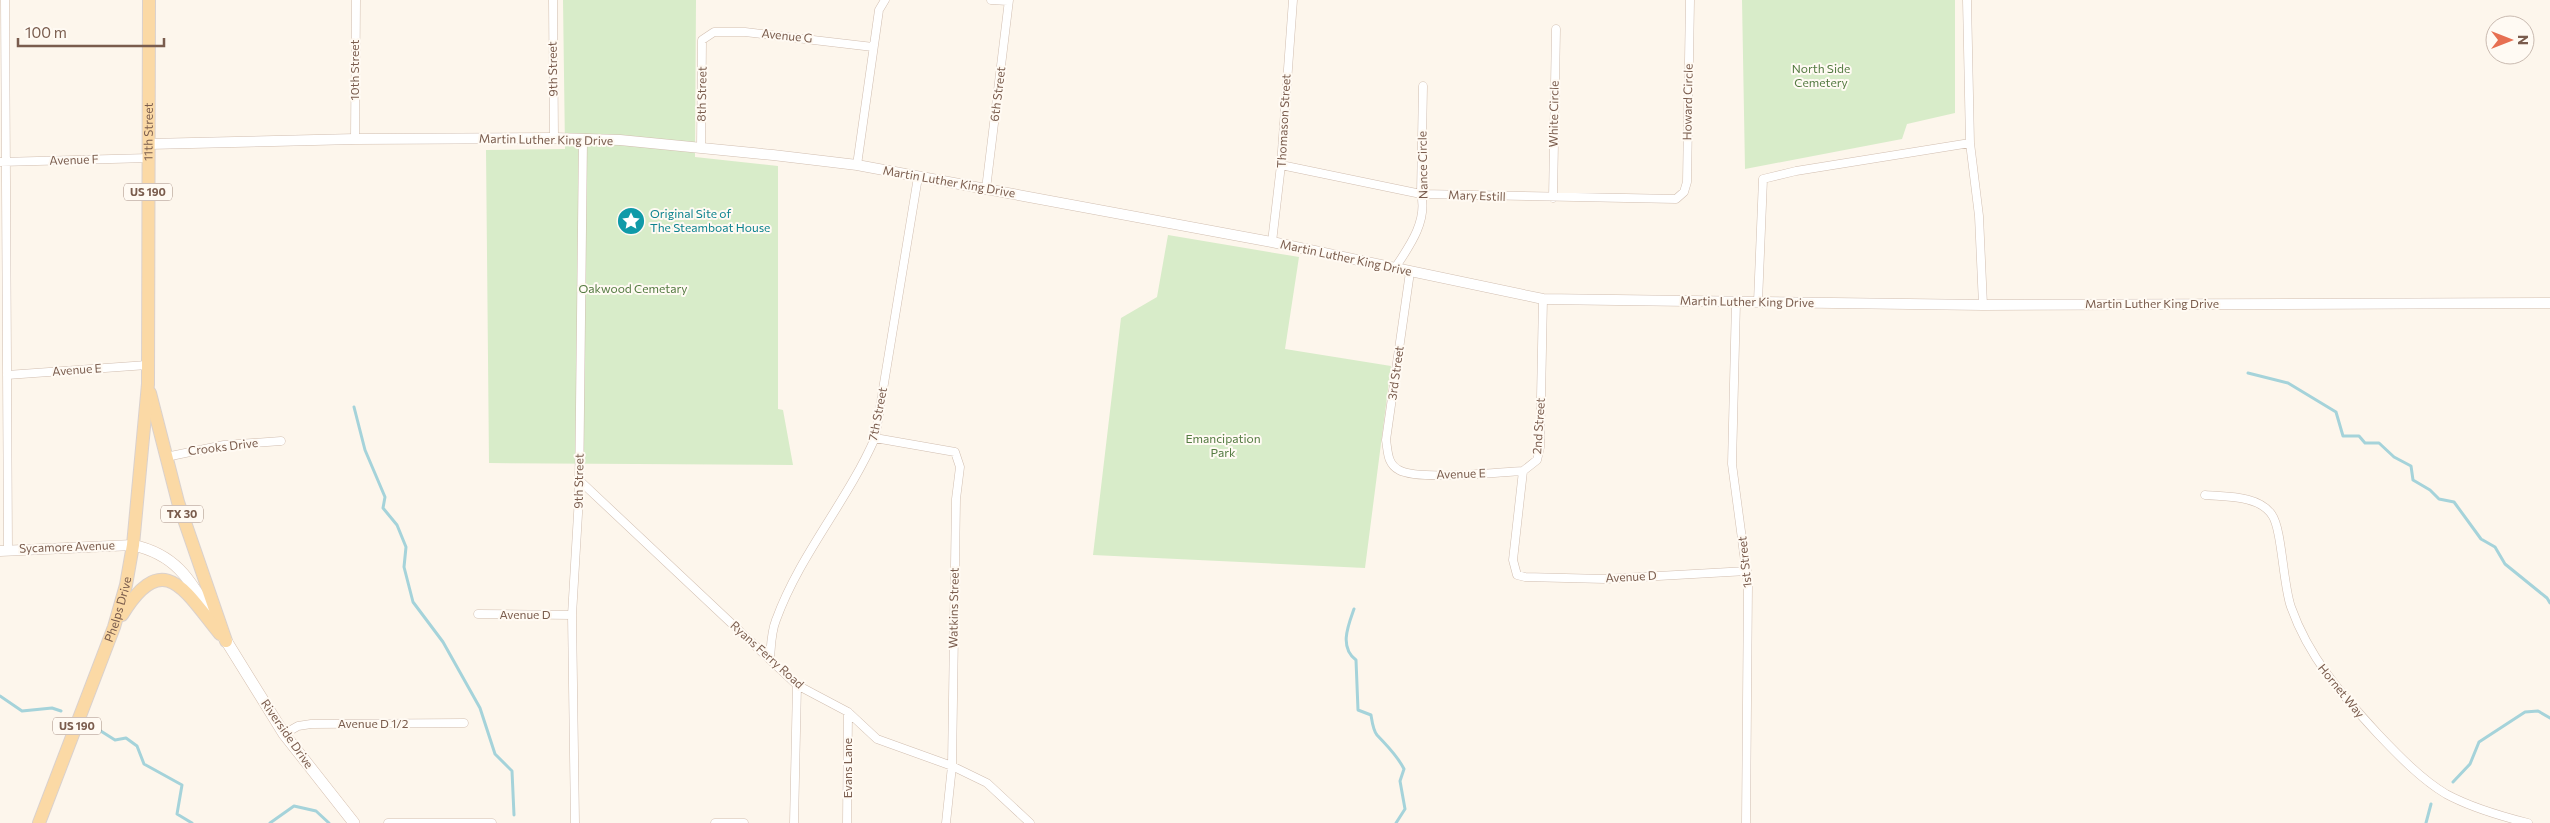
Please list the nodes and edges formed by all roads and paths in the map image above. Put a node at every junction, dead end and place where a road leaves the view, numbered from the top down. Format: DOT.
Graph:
graph roads {
  1 [pos="5,0"];
  2 [pos="148,0"];
  3 [pos="356,0"];
  4 [pos="552,0"];
  5 [pos="885,0"];
  6 [pos="991,0"];
  7 [pos="1293,0"];
  8 [pos="1690,0"];
  9 [pos="1967,0"];
  10 [pos="1009,1"];
  11 [pos="1556,29"];
  12 [pos="702,40"];
  13 [pos="873,47"];
  14 [pos="1423,86"];
  15 [pos="554,138"];
  16 [pos="355,139"];
  17 [pos="583,139"];
  18 [pos="1970,142"];
  19 [pos="148,144"];
  20 [pos="701,148"];
  21 [pos="148,158"];
  22 [pos="3,162"];
  23 [pos="1281,165"];
  24 [pos="856,166"];
  25 [pos="918,177"];
  26 [pos="986,189"];
  27 [pos="1421,194"];
  28 [pos="1553,198"];
  29 [pos="1676,199"];
  30 [pos="1272,242"];
  31 [pos="1395,268"];
  32 [pos="1410,272"];
  33 [pos="1543,299"];
  34 [pos="1736,302"];
  35 [pos="1758,302"];
  36 [pos="2550,303"];
  37 [pos="1982,304"];
  38 [pos="3,348"];
  39 [pos="147,365"];
  40 [pos="7,375"];
  41 [pos="148,384"];
  42 [pos="875,438"];
  43 [pos="281,441"];
  44 [pos="166,457"];
  45 [pos="1399,470"];
  46 [pos="1523,471"];
  47 [pos="579,480"];
  48 [pos="2206,495"];
  49 [pos="133,545"];
  50 [pos="4,551"];
  51 [pos="1746,571"];
  52 [pos="1517,575"];
  53 [pos="478,614"];
  54 [pos="572,615"];
  55 [pos="114,627"];
  56 [pos="226,641"];
  57 [pos="770,658"];
  58 [pos="797,685"];
  59 [pos="848,712"];
  60 [pos="464,723"];
  61 [pos="284,734"];
  62 [pos="952,766"];
  63 [pos="39,823"];
  64 [pos="354,823"];
  65 [pos="388,823"];
  66 [pos="492,823"];
  67 [pos="576,823"];
  68 [pos="715,823"];
  69 [pos="744,823"];
  70 [pos="794,823"];
  71 [pos="847,823"];
  72 [pos="946,823"];
  73 [pos="1030,823"];
  74 [pos="1746,823"];
  75 [pos="2528,823"];
  1 -- 22 [label="street"];
  2 -- 19 [label="main road, 11th Street / US 190"];
  3 -- 16 [label="street, 10th Street"];
  4 -- 15 [label="street, 9th Street"];
  5 -- 13 [label="street"];
  6 -- 10 [label="street"];
  7 -- 23 [label="street, Thomason Street"];
  8 -- 29 [label="street, Howard Circle"];
  9 -- 18 [label="street"];
  10 -- 26 [label="street, 6th Street"];
  11 -- 28 [label="street, White Circle"];
  12 -- 13 [label="street, Avenue G"];
  12 -- 20 [label="street, 8th Street"];
  13 -- 24 [label="street"];
  14 -- 27 [label="street, Nance Circle"];
  15 -- 16 [label="street, Martin Luther King Drive"];
  15 -- 17 [label="street, Martin Luther King Drive"];
  16 -- 19 [label="street, Martin Luther King Drive"];
  17 -- 20 [label="street, Martin Luther King Drive"];
  17 -- 47 [label="street, 9th Street"];
  18 -- 35 [label="street"];
  18 -- 37 [label="street"];
  19 -- 21 [label="main road, 11th Street / US 190"];
  20 -- 24 [label="street, Martin Luther King Drive"];
  21 -- 22 [label="street, Avenue F"];
  21 -- 39 [label="main road, 11th Street / US 190"];
  22 -- 38 [label="street"];
  23 -- 27 [label="street, Mary Estill"];
  23 -- 30 [label="street, Thomason Street"];
  24 -- 25 [label="street, Martin Luther King Drive"];
  25 -- 26 [label="street, Martin Luther King Drive"];
  25 -- 42 [label="street, 7th Street"];
  26 -- 30 [label="street, Martin Luther King Drive"];
  27 -- 28 [label="street, Mary Estill"];
  27 -- 31 [label="street, Nance Circle"];
  28 -- 29 [label="street, Mary Estill"];
  30 -- 31 [label="street, Martin Luther King Drive"];
  31 -- 32 [label="street, Martin Luther King Drive"];
  32 -- 33 [label="street, Martin Luther King Drive"];
  32 -- 45 [label="street, 3rd Street"];
  33 -- 34 [label="street, Martin Luther King Drive"];
  33 -- 46 [label="street, 2nd Street"];
  34 -- 35 [label="street, Martin Luther King Drive"];
  34 -- 51 [label="street, 1st Street"];
  35 -- 37 [label="street, Martin Luther King Drive"];
  36 -- 37 [label="street, Martin Luther King Drive"];
  38 -- 40 [label="street"];
  39 -- 40 [label="street, Avenue E"];
  39 -- 41 [label="main road, 11th Street / US 190"];
  40 -- 50 [label="street"];
  41 -- 44 [label="main road, TX 30"];
  41 -- 49 [label="main road, Phelps Drive / US 190"];
  42 -- 57 [label="street, 7th Street"];
  42 -- 62 [label="street, Watkins Street"];
  43 -- 44 [label="street, Crooks Drive"];
  44 -- 56 [label="main road, TX 30"];
  45 -- 46 [label="street, Avenue E"];
  46 -- 52 [label="street, 2nd Street"];
  47 -- 54 [label="street, 9th Street"];
  47 -- 57 [label="street, Ryans Ferry Road"];
  48 -- 75 [label="street, Hornet Way"];
  49 -- 50 [label="street, Sycamore Avenue"];
  49 -- 55 [label="main road, Phelps Drive / US 190"];
  49 -- 56 [label="main road, TX 30"];
  51 -- 52 [label="street, Avenue D"];
  51 -- 74 [label="street, 1st Street"];
  53 -- 54 [label="street, Avenue D"];
  54 -- 67 [label="street, 9th Street"];
  55 -- 56 [label="main road"];
  55 -- 63 [label="main road, Phelps Drive / US 190"];
  56 -- 61 [label="main road, Riverside Drive / TX 30"];
  57 -- 58 [label="street, Ryans Ferry Road"];
  58 -- 59 [label="street, Ryans Ferry Road"];
  58 -- 70 [label="street"];
  59 -- 62 [label="street, Ryans Ferry Road"];
  59 -- 71 [label="street, Evans Lane"];
  60 -- 61 [label="street, Avenue D 1/2"];
  61 -- 64 [label="main road, Riverside Drive / TX 30"];
  62 -- 72 [label="street, Watkins Street"];
  62 -- 73 [label="street, Ryans Ferry Road"];
  65 -- 66 [label="street"];
  68 -- 69 [label="street"];
}
